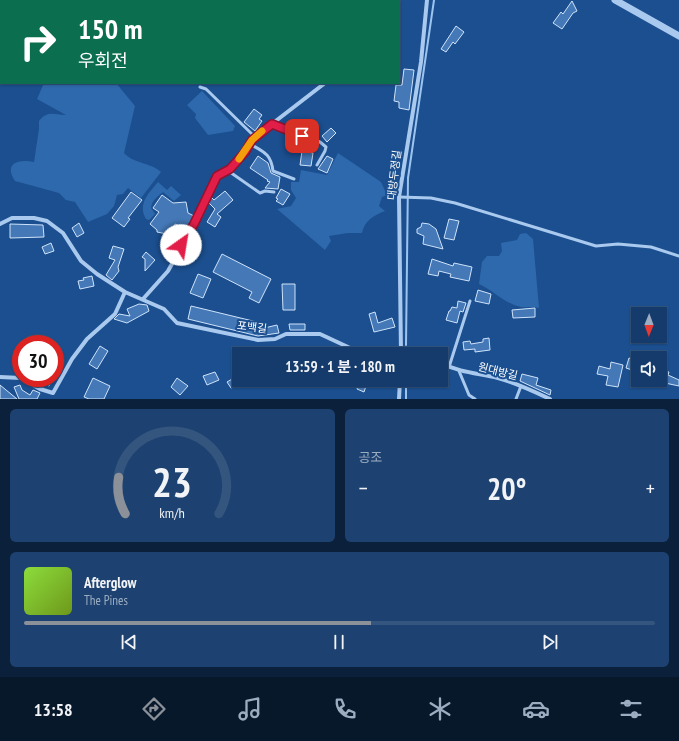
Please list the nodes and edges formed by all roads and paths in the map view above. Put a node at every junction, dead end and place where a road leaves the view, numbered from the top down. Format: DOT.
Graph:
graph roads {
  1 [pos="427,0"];
  2 [pos="615,0"];
  3 [pos="679,36"];
  4 [pos="324,84"];
  5 [pos="200,87"];
  6 [pos="272,124"];
  7 [pos="255,137"];
  8 [pos="250,144"];
  9 [pos="317,164"];
  10 [pos="227,170"];
  11 [pos="294,179"];
  12 [pos="274,192"];
  13 [pos="399,197"];
  14 [pos="0,224"];
  15 [pos="679,256"];
  16 [pos="125,292"];
  17 [pos="143,299"];
  18 [pos="470,301"];
  19 [pos="347,347"];
  20 [pos="401,347"];
  21 [pos="449,367"];
  22 [pos="459,371"];
  23 [pos="64,373"];
  24 [pos="0,377"];
  25 [pos="12,378"];
  26 [pos="521,386"];
  27 [pos="37,387"];
  28 [pos="56,387"];
  29 [pos="400,387"];
  30 [pos="399,399"];
  31 [pos="475,399"];
  32 [pos="516,399"];
  33 [pos="550,399"];
  1 -- 13 [label="street, 대방두정길"];
  2 -- 3 [label="street"];
  4 -- 6 [label="street"];
  5 -- 7 [label="lane"];
  6 -- 7 [label="street"];
  6 -- 9 [label="lane"];
  7 -- 8 [label="street"];
  8 -- 10 [label="street"];
  8 -- 11 [label="lane"];
  10 -- 12 [label="lane"];
  10 -- 17 [label="street"];
  13 -- 15 [label="lane"];
  13 -- 20 [label="street, 대방두정길"];
  14 -- 16 [label="street, 포백길"];
  16 -- 17 [label="street, 포백길"];
  16 -- 23 [label="street"];
  17 -- 19 [label="street, 포백길"];
  18 -- 21 [label="lane"];
  21 -- 22 [label="street, 원대방길"];
  22 -- 26 [label="street, 원대방길"];
  22 -- 31 [label="lane"];
  24 -- 25 [label="street"];
  26 -- 32 [label="lane"];
  26 -- 33 [label="street, 원대방길"];
  27 -- 28 [label="street"];
  29 -- 30 [label="street"];
}
